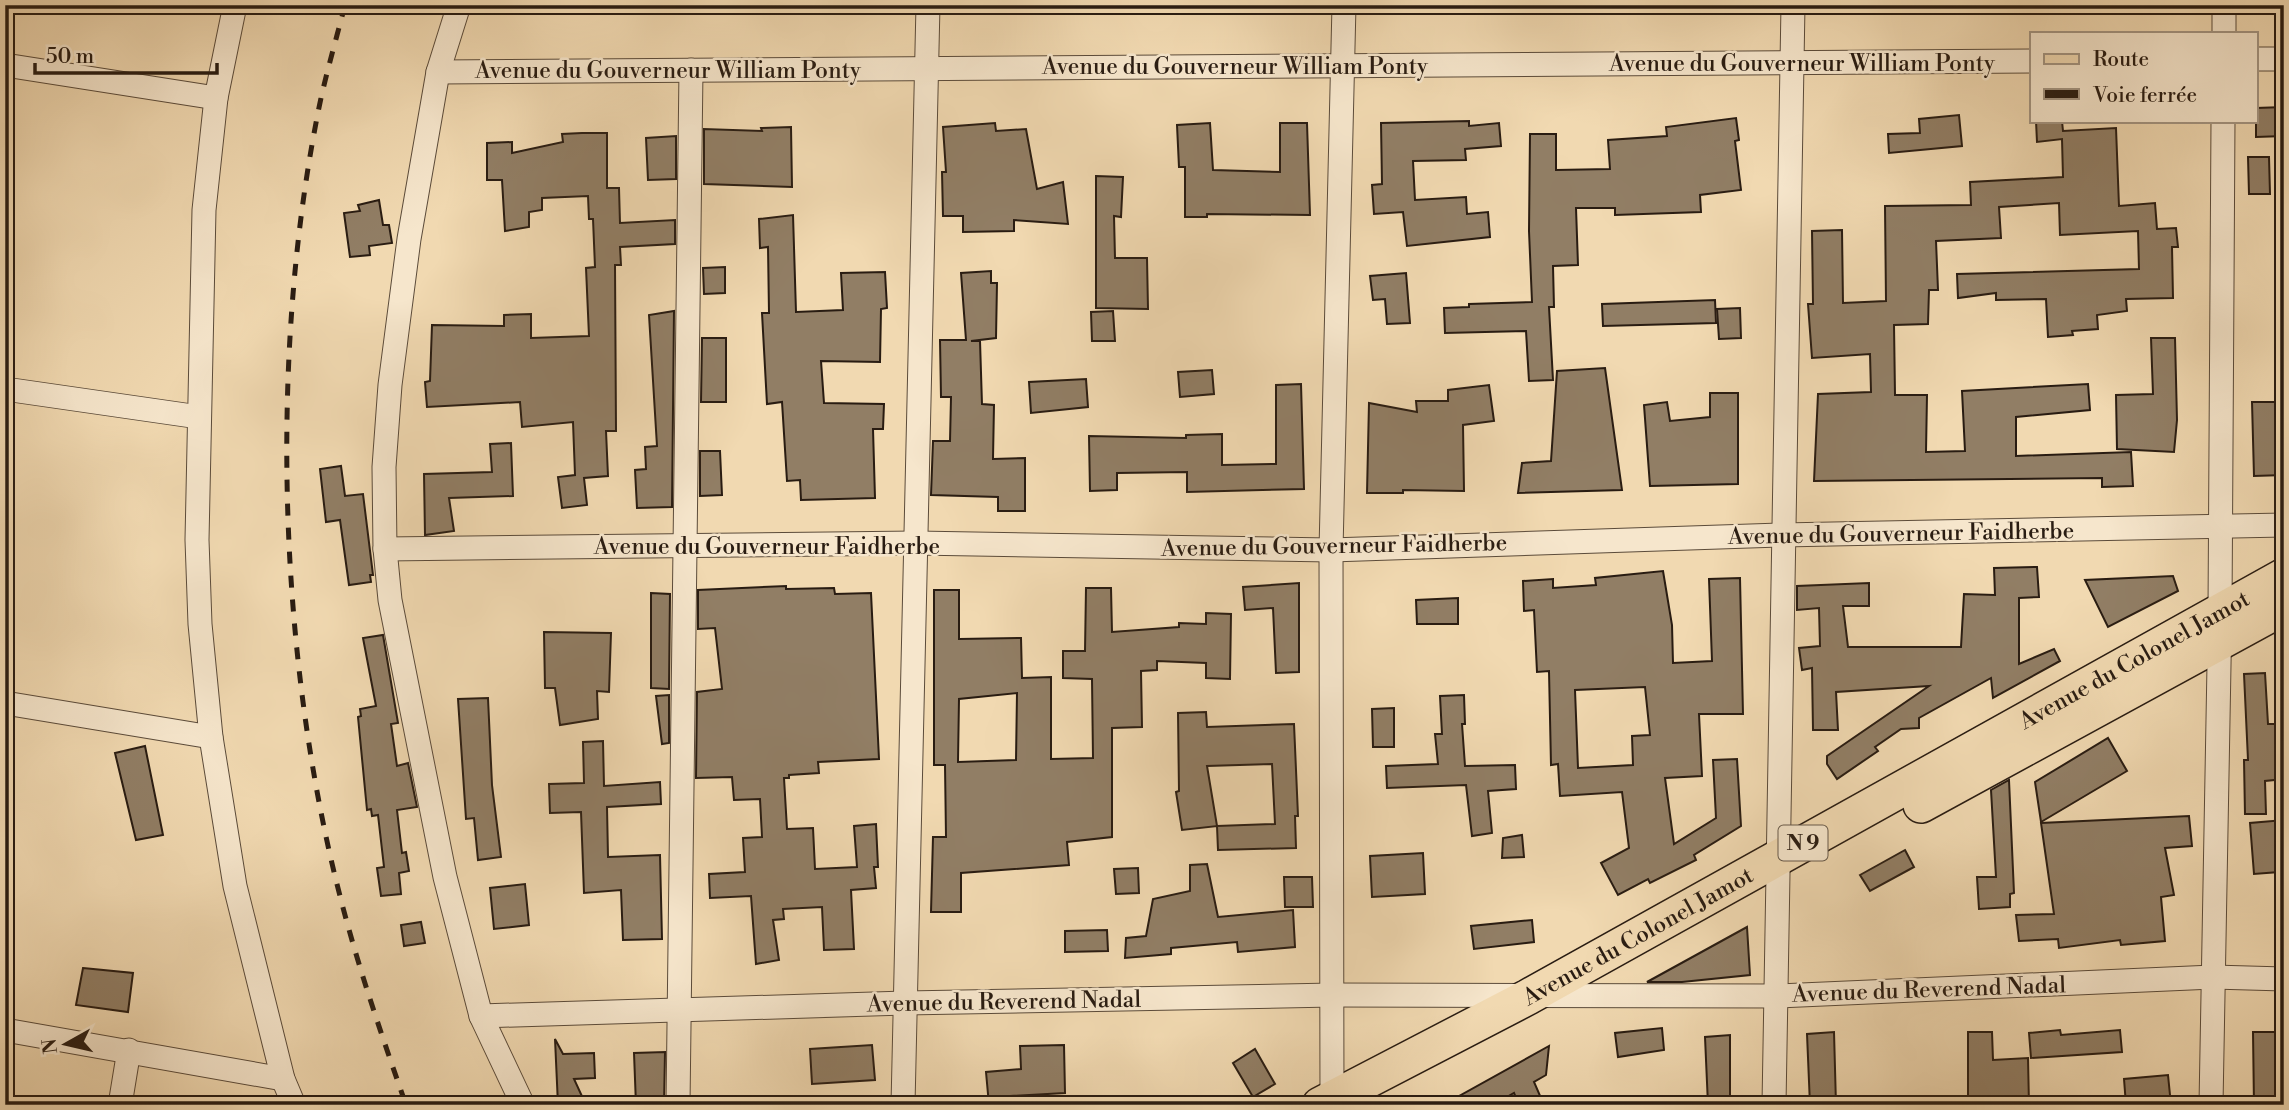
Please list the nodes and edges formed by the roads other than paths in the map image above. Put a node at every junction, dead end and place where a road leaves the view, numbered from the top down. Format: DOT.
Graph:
graph roads {
  1 [pos="235,5"];
  2 [pos="459,5"];
  3 [pos="928,5"];
  4 [pos="1344,5"];
  5 [pos="1793,5"];
  6 [pos="2224,5"];
  7 [pos="2224,32"];
  8 [pos="2258,59"];
  9 [pos="2284,59"];
  10 [pos="2030,61"];
  11 [pos="1794,64"];
  12 [pos="5,65"];
  13 [pos="1345,65"];
  14 [pos="927,68"];
  15 [pos="691,70"];
  16 [pos="438,72"];
  17 [pos="216,98"];
  18 [pos="2223,122"];
  19 [pos="5,389"];
  20 [pos="199,417"];
  21 [pos="2284,525"];
  22 [pos="2220,527"];
  23 [pos="1782,535"];
  24 [pos="916,543"];
  25 [pos="687,546"];
  26 [pos="385,549"];
  27 [pos="1331,550"];
  28 [pos="2284,576"];
  29 [pos="2284,607"];
  30 [pos="2219,626"];
  31 [pos="5,704"];
  32 [pos="211,737"];
  33 [pos="1780,868"];
  34 [pos="2213,977"];
  35 [pos="2284,979"];
  36 [pos="1333,995"];
  37 [pos="1575,995"];
  38 [pos="1778,996"];
  39 [pos="1528,997"];
  40 [pos="905,1003"];
  41 [pos="681,1010"];
  42 [pos="481,1016"];
  43 [pos="5,1030"];
  44 [pos="129,1051"];
  45 [pos="284,1079"];
  46 [pos="1328,1103"];
  47 [pos="120,1105"];
  48 [pos="294,1105"];
  49 [pos="523,1105"];
  50 [pos="678,1105"];
  51 [pos="903,1105"];
  52 [pos="1371,1105"];
  53 [pos="1774,1105"];
  54 [pos="2211,1105"];
  1 -- 17 [label="street"];
  2 -- 16 [label="street"];
  3 -- 14 [label="street"];
  4 -- 13 [label="street"];
  5 -- 11 [label="street"];
  6 -- 7 [label="street"];
  8 -- 9 [label="street"];
  10 -- 11 [label="street, Avenue du Gouverneur William Ponty"];
  11 -- 13 [label="street, Avenue du Gouverneur William Ponty"];
  11 -- 23 [label="street"];
  12 -- 17 [label="street"];
  13 -- 14 [label="street, Avenue du Gouverneur William Ponty"];
  13 -- 27 [label="street"];
  14 -- 15 [label="street, Avenue du Gouverneur William Ponty"];
  14 -- 24 [label="street"];
  15 -- 16 [label="street, Avenue du Gouverneur William Ponty"];
  15 -- 25 [label="street"];
  16 -- 26 [label="street"];
  17 -- 20 [label="street"];
  18 -- 22 [label="street"];
  19 -- 20 [label="street"];
  20 -- 32 [label="street"];
  21 -- 22 [label="street, Avenue du Gouverneur Faidherbe"];
  22 -- 23 [label="street, Avenue du Gouverneur Faidherbe"];
  22 -- 30 [label="street"];
  23 -- 27 [label="street, Avenue du Gouverneur Faidherbe"];
  23 -- 33 [label="street"];
  24 -- 25 [label="street, Avenue du Gouverneur Faidherbe"];
  24 -- 27 [label="street, Avenue du Gouverneur Faidherbe"];
  24 -- 40 [label="street"];
  25 -- 26 [label="street, Avenue du Gouverneur Faidherbe"];
  25 -- 41 [label="street"];
  26 -- 42 [label="street"];
  27 -- 36 [label="street"];
  28 -- 30 [label="main road, Avenue du Colonel Jamot / N 9"];
  29 -- 30 [label="main road, Avenue du Colonel Jamot / N 9"];
  30 -- 33 [label="main road, Avenue du Colonel Jamot / N 9"];
  30 -- 34 [label="street"];
  31 -- 32 [label="street"];
  32 -- 45 [label="street"];
  33 -- 37 [label="main road, Avenue du Colonel Jamot / N 9"];
  33 -- 38 [label="street"];
  33 -- 39 [label="main road, Avenue du Colonel Jamot / N 9"];
  34 -- 35 [label="street, Avenue du Reverend Nadal"];
  34 -- 38 [label="street, Avenue du Reverend Nadal"];
  34 -- 54 [label="street"];
  36 -- 39 [label="street, Avenue du Reverend Nadal"];
  36 -- 40 [label="street, Avenue du Reverend Nadal"];
  36 -- 46 [label="street"];
  37 -- 38 [label="street, Avenue du Reverend Nadal"];
  37 -- 39 [label="street, Avenue du Reverend Nadal"];
  37 -- 52 [label="main road, Avenue du Colonel Jamot / N 9"];
  38 -- 53 [label="street"];
  39 -- 46 [label="main road, Avenue du Colonel Jamot / N 9"];
  40 -- 41 [label="street, Avenue du Reverend Nadal"];
  40 -- 51 [label="street"];
  41 -- 42 [label="street, Avenue du Reverend Nadal"];
  41 -- 50 [label="street"];
  42 -- 49 [label="street"];
  43 -- 44 [label="street"];
  44 -- 45 [label="street"];
  44 -- 47 [label="street"];
  45 -- 48 [label="street"];
}
